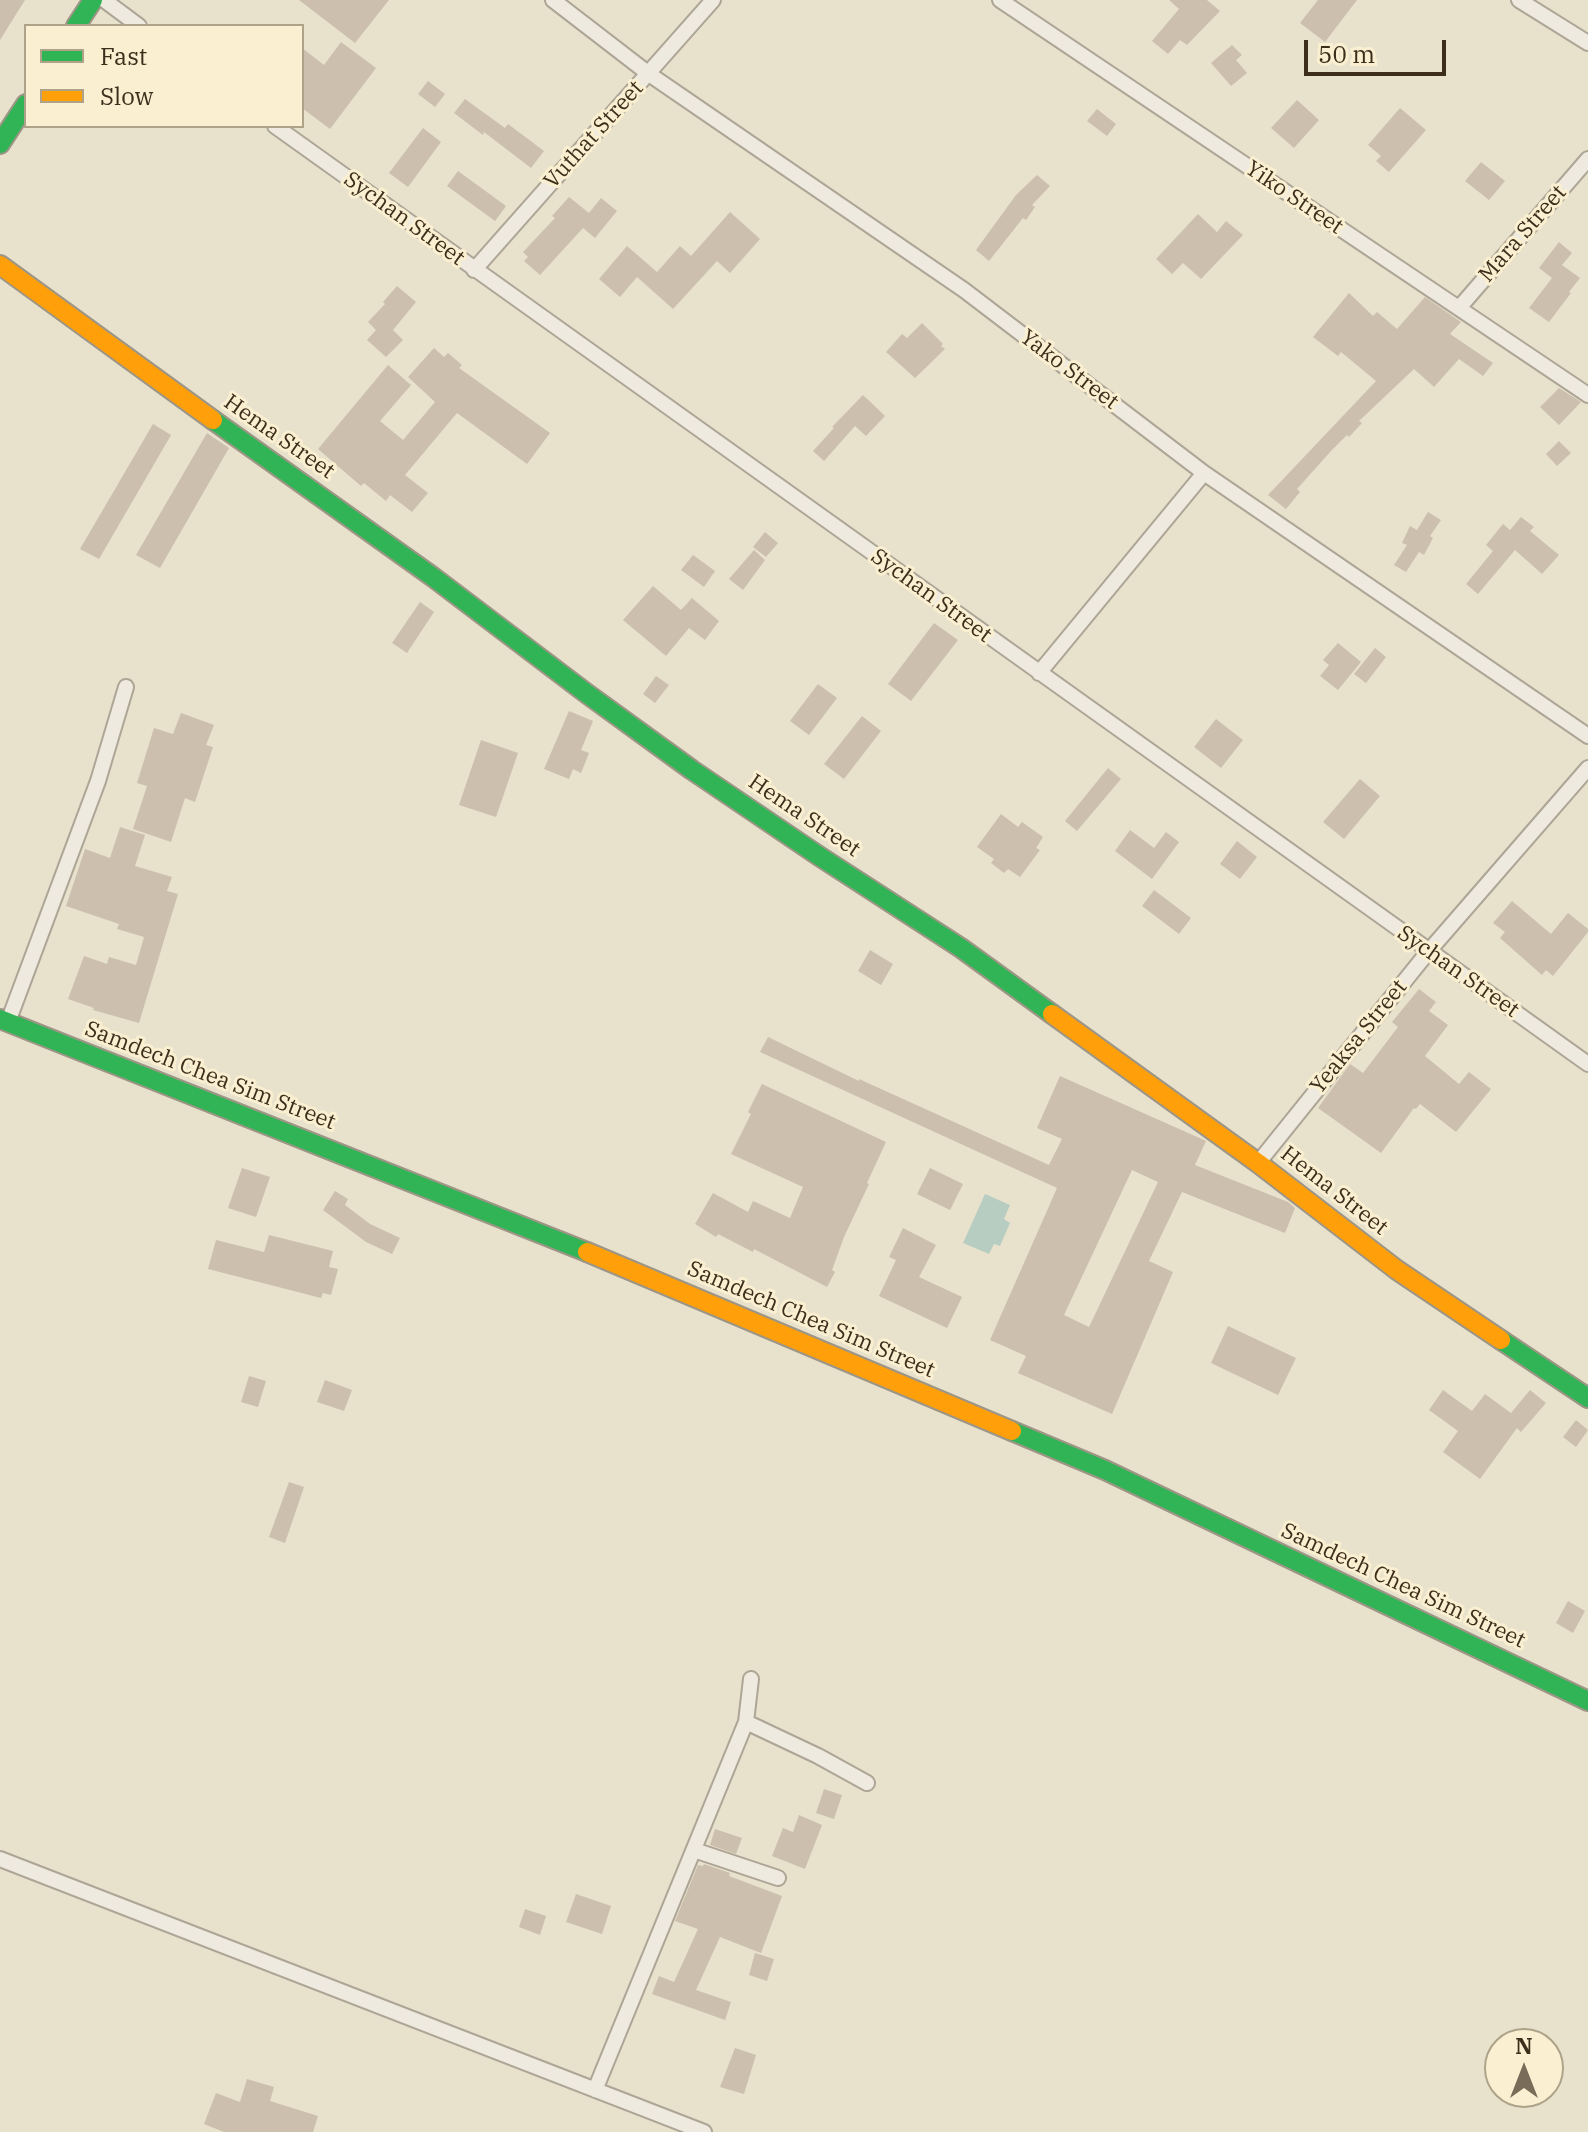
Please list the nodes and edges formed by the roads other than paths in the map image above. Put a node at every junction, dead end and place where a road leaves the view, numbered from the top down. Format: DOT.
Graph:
graph roads {
  1 [pos="93,0"];
  2 [pos="104,0"];
  3 [pos="553,0"];
  4 [pos="713,0"];
  5 [pos="1000,0"];
  6 [pos="1519,0"];
  7 [pos="77,24"];
  8 [pos="136,24"];
  9 [pos="1588,43"];
  10 [pos="649,74"];
  11 [pos="24,107"];
  12 [pos="278,128"];
  13 [pos="0,144"];
  14 [pos="1588,159"];
  15 [pos="0,265"];
  16 [pos="474,270"];
  17 [pos="1459,308"];
  18 [pos="1588,395"];
  19 [pos="1204,473"];
  20 [pos="1039,673"];
  21 [pos="126,687"];
  22 [pos="1588,736"];
  23 [pos="1588,768"];
  24 [pos="1428,952"];
  25 [pos="4,1021"];
  26 [pos="1588,1064"];
  27 [pos="1258,1163"];
  28 [pos="1588,1398"];
  29 [pos="751,1679"];
  30 [pos="1588,1701"];
  31 [pos="746,1722"];
  32 [pos="867,1783"];
  33 [pos="694,1850"];
  34 [pos="0,1859"];
  35 [pos="778,1878"];
  36 [pos="595,2090"];
  37 [pos="704,2132"];
  1 -- 7 [label="main road"];
  2 -- 8 [label="street"];
  3 -- 10 [label="street, Yako Street"];
  4 -- 10 [label="street, Vuthat Street"];
  5 -- 17 [label="street, Yiko Street"];
  6 -- 9 [label="street"];
  10 -- 16 [label="street, Vuthat Street"];
  10 -- 19 [label="street, Yako Street"];
  11 -- 13 [label="main road"];
  12 -- 16 [label="street, Sychan Street"];
  14 -- 17 [label="street, Mara Street"];
  15 -- 27 [label="main road, Hema Street"];
  16 -- 20 [label="street, Sychan Street"];
  17 -- 18 [label="street, Yiko Street"];
  19 -- 20 [label="street"];
  19 -- 22 [label="street, Yako Street"];
  20 -- 24 [label="street, Sychan Street"];
  21 -- 25 [label="street"];
  23 -- 24 [label="street, Yeaksa Street"];
  24 -- 26 [label="street, Sychan Street"];
  24 -- 27 [label="street, Yeaksa Street"];
  25 -- 30 [label="main road, Samdech Chea Sim Street"];
  27 -- 28 [label="main road, Hema Street"];
  29 -- 31 [label="street"];
  31 -- 32 [label="street"];
  31 -- 33 [label="street"];
  33 -- 35 [label="street"];
  33 -- 36 [label="street"];
  34 -- 36 [label="street"];
  36 -- 37 [label="street"];
}
